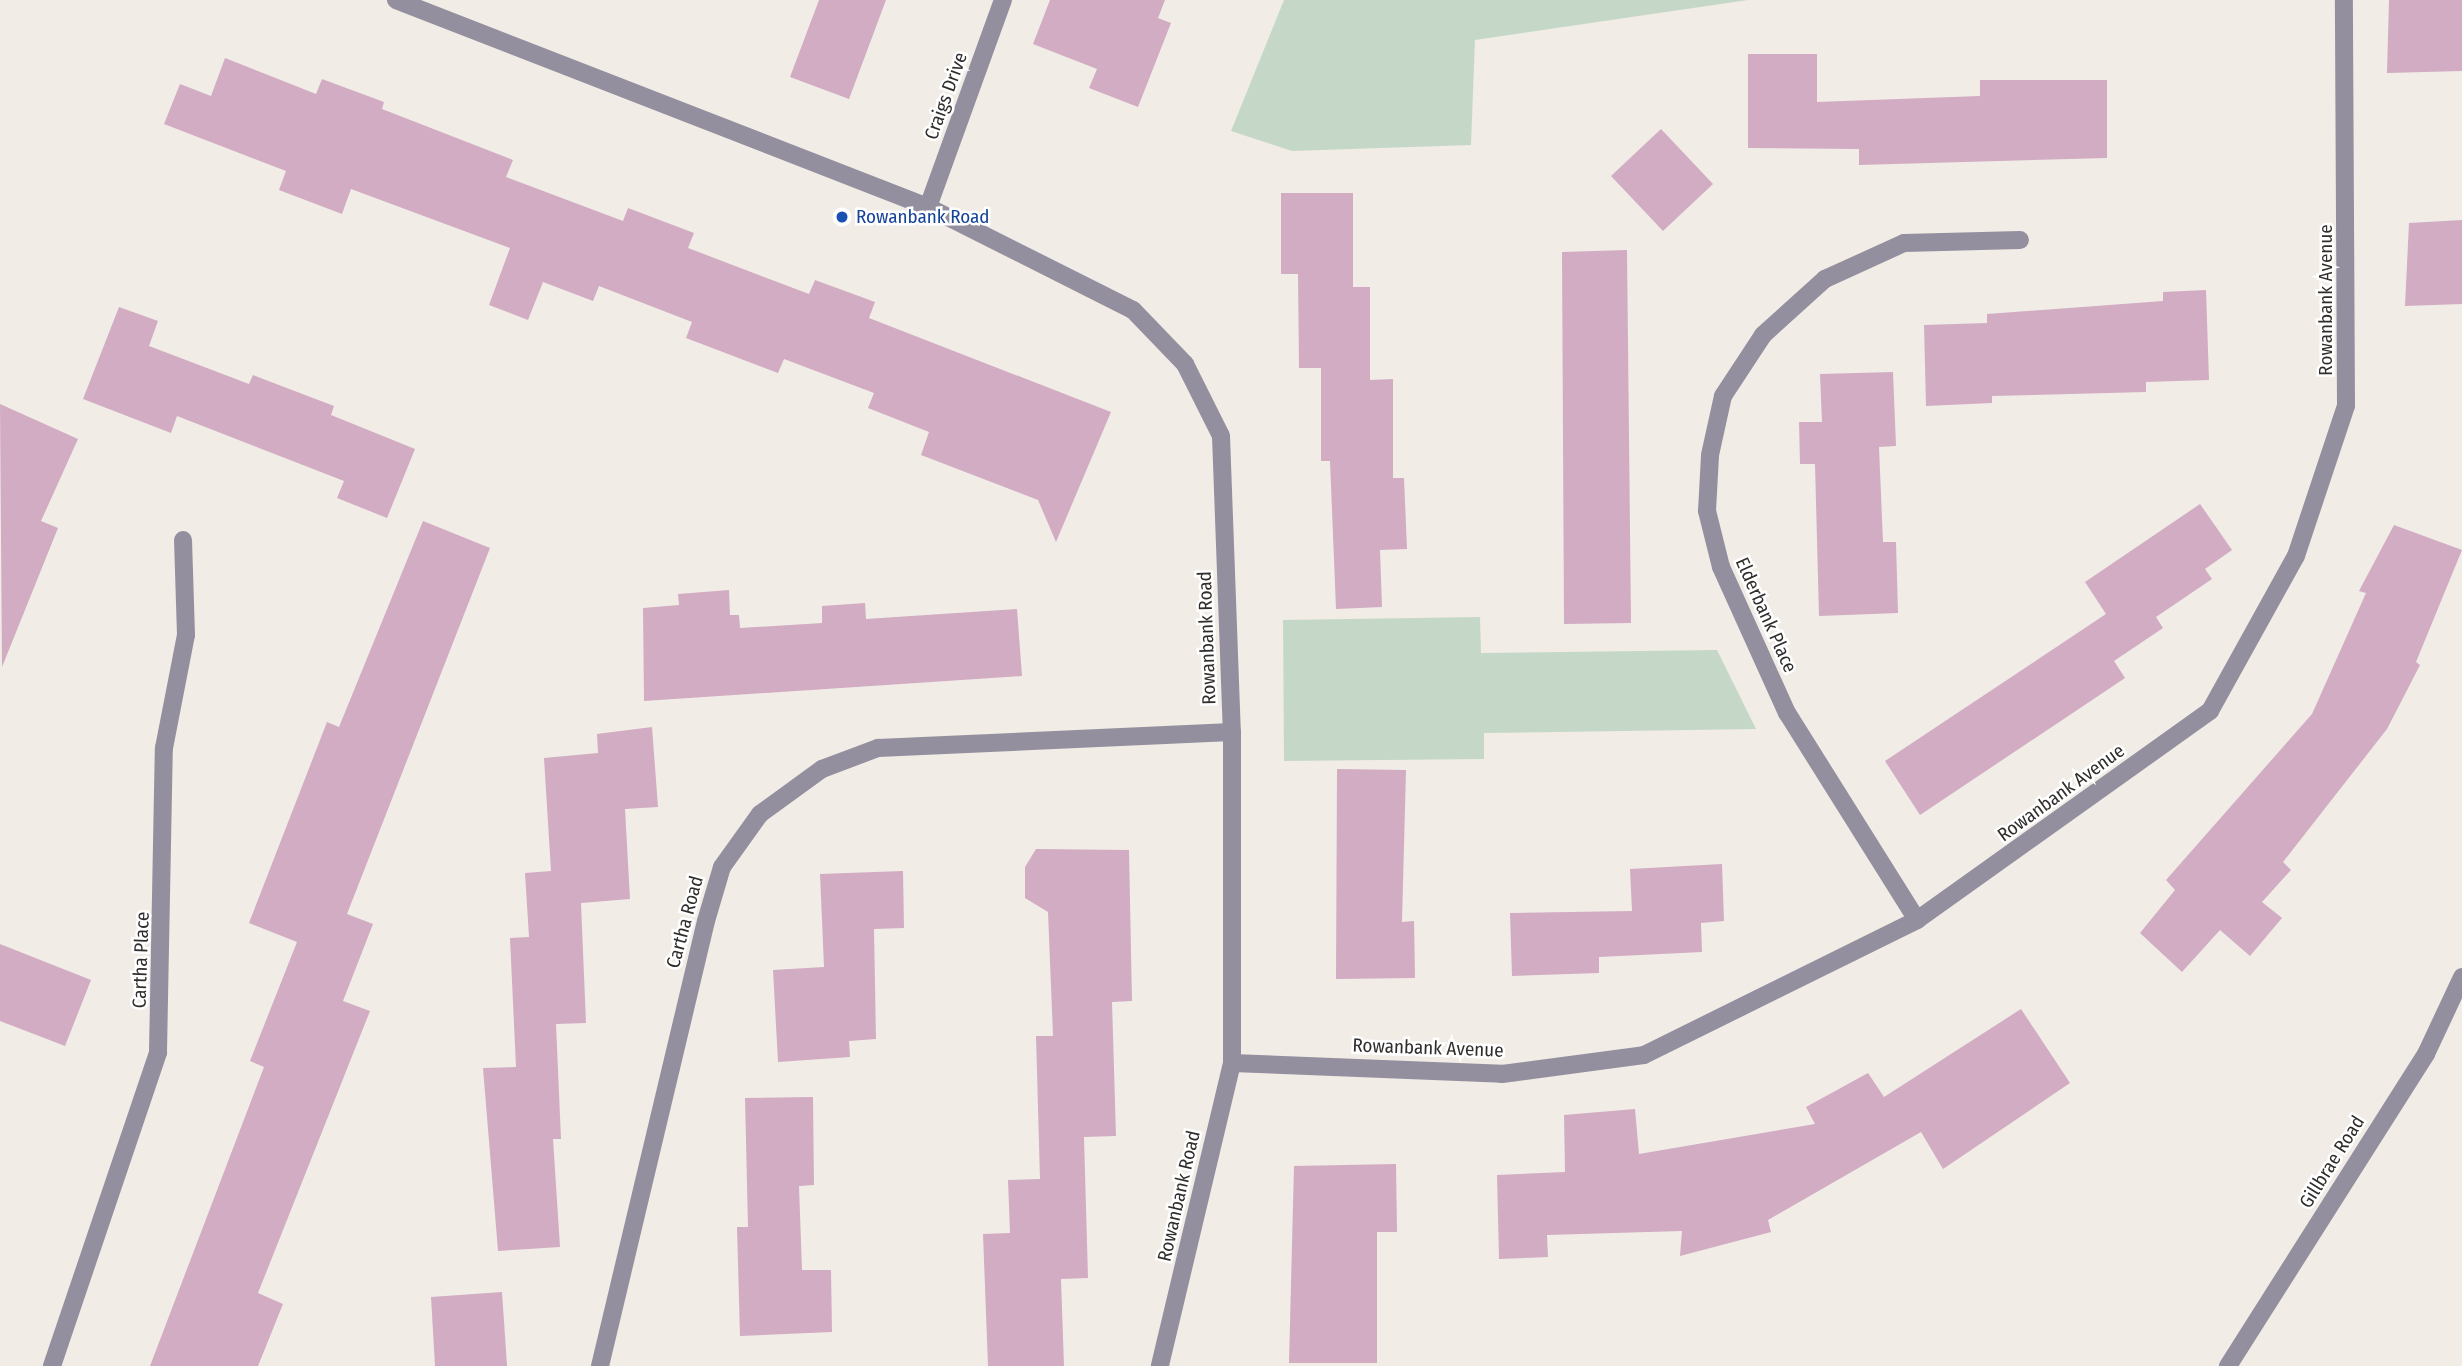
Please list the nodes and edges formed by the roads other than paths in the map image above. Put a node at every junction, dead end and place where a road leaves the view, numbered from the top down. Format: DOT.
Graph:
graph roads {
  1 [pos="396,0"];
  2 [pos="1003,0"];
  3 [pos="2344,0"];
  4 [pos="928,207"];
  5 [pos="2020,240"];
  6 [pos="183,540"];
  7 [pos="1232,732"];
  8 [pos="1917,920"];
  9 [pos="2462,977"];
  10 [pos="1232,1063"];
  11 [pos="52,1366"];
  12 [pos="600,1366"];
  13 [pos="1160,1366"];
  14 [pos="2228,1366"];
  1 -- 4 [label="street, Rowanbank Road"];
  2 -- 4 [label="street, Craigs Drive"];
  3 -- 8 [label="street, Rowanbank Avenue"];
  4 -- 7 [label="street, Rowanbank Road"];
  5 -- 8 [label="street, Elderbank Place"];
  6 -- 11 [label="street, Cartha Place"];
  7 -- 10 [label="street, Rowanbank Road"];
  7 -- 12 [label="street, Cartha Road"];
  8 -- 10 [label="street, Rowanbank Avenue"];
  9 -- 14 [label="street, Gillbrae Road"];
  10 -- 13 [label="street, Rowanbank Road"];
}
